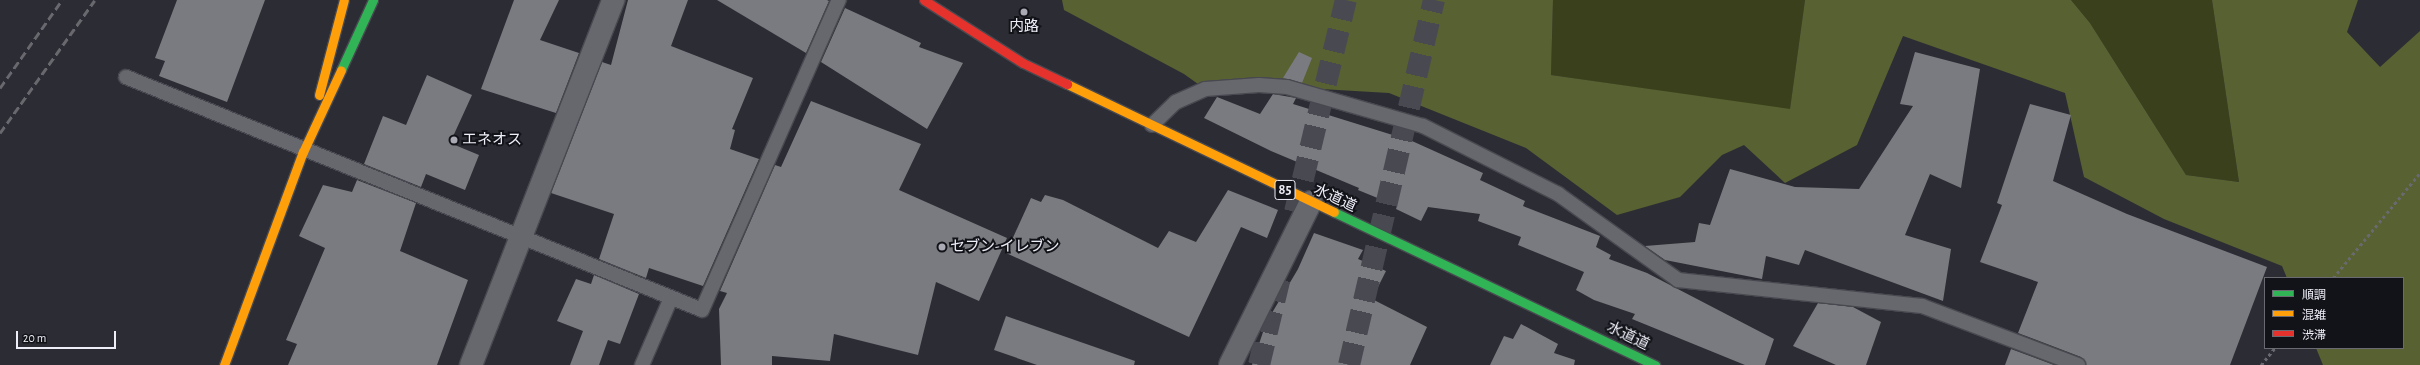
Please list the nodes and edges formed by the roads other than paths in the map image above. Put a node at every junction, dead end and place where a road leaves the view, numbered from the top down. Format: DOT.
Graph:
graph roads {
  1 [pos="344,0"];
  2 [pos="373,0"];
  3 [pos="613,0"];
  4 [pos="839,0"];
  5 [pos="924,0"];
  6 [pos="126,78"];
  7 [pos="1152,125"];
  8 [pos="304,152"];
  9 [pos="1311,202"];
  10 [pos="522,238"];
  11 [pos="671,298"];
  12 [pos="224,365"];
  13 [pos="471,365"];
  14 [pos="642,365"];
  15 [pos="1230,365"];
  16 [pos="1655,365"];
  17 [pos="2078,365"];
  1 -- 8 [label="main road"];
  2 -- 8 [label="main road"];
  3 -- 10 [label="street"];
  4 -- 11 [label="lane"];
  5 -- 7 [label="main road, 水道道 / 85"];
  6 -- 8 [label="lane"];
  7 -- 9 [label="main road, 水道道 / 85"];
  7 -- 17 [label="lane"];
  8 -- 10 [label="lane"];
  8 -- 12 [label="main road"];
  9 -- 15 [label="street"];
  9 -- 16 [label="main road, 水道道 / 85"];
  10 -- 11 [label="lane"];
  10 -- 13 [label="street"];
  11 -- 14 [label="lane"];
}
